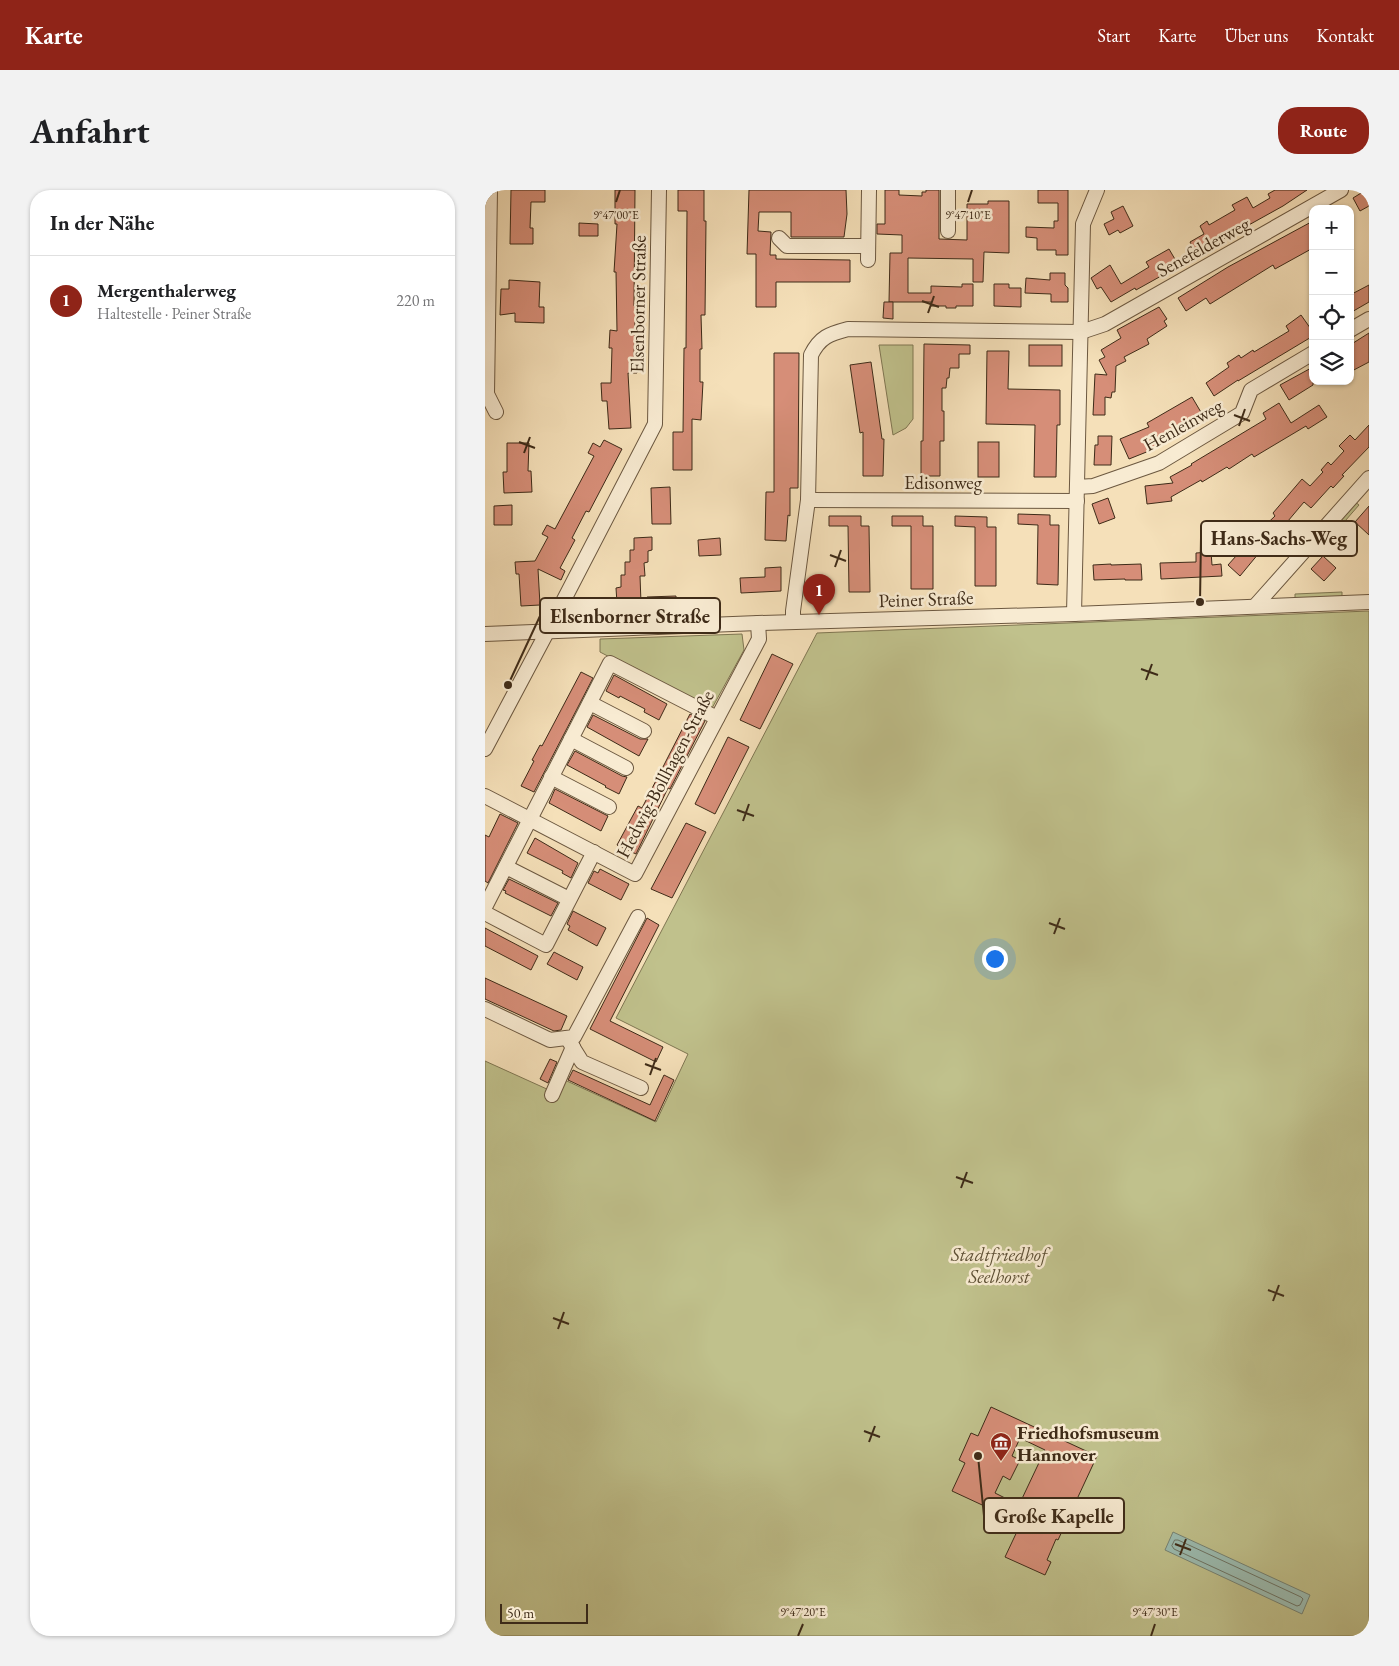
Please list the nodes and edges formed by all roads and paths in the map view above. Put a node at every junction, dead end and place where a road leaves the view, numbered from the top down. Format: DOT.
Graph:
graph roads {
  1 [pos="490,190"];
  2 [pos="659,190"];
  3 [pos="869,190"];
  4 [pos="948,190"];
  5 [pos="1097,190"];
  6 [pos="1341,190"];
  7 [pos="948,230"];
  8 [pos="779,238"];
  9 [pos="1369,319"];
  10 [pos="1354,328"];
  11 [pos="1081,332"];
  12 [pos="1309,355"];
  13 [pos="496,412"];
  14 [pos="1369,478"];
  15 [pos="1077,494"];
  16 [pos="808,500"];
  17 [pos="1369,602"];
  18 [pos="1256,605"];
  19 [pos="1074,614"];
  20 [pos="793,622"];
  21 [pos="758,623"];
  22 [pos="547,632"];
  23 [pos="485,634"];
  24 [pos="590,703"];
  25 [pos="717,718"];
  26 [pos="644,731"];
  27 [pos="571,739"];
  28 [pos="485,749"];
  29 [pos="626,768"];
  30 [pos="551,777"];
  31 [pos="485,796"];
  32 [pos="609,807"];
  33 [pos="530,820"];
  34 [pos="594,852"];
  35 [pos="506,867"];
  36 [pos="569,899"];
  37 [pos="485,907"];
  38 [pos="485,913"];
  39 [pos="638,917"];
  40 [pos="485,1010"];
  41 [pos="570,1042"];
  42 [pos="641,1088"];
  43 [pos="552,1095"];
  1 -- 13 [label="street"];
  2 -- 22 [label="street, Elsenborner Straße"];
  3 -- 8 [label="street"];
  4 -- 7 [label="street"];
  5 -- 11 [label="street"];
  6 -- 11 [label="street, Senefelderweg"];
  9 -- 10 [label="street"];
  11 -- 15 [label="street"];
  11 -- 16 [label="street, Senefelderweg"];
  12 -- 15 [label="street, Henleinweg"];
  14 -- 18 [label="street"];
  15 -- 16 [label="street, Edisonweg"];
  15 -- 19 [label="street"];
  16 -- 20 [label="street, Senefelderweg"];
  17 -- 18 [label="street, Peiner Straße"];
  18 -- 19 [label="street, Peiner Straße"];
  19 -- 20 [label="street, Peiner Straße"];
  20 -- 21 [label="street, Peiner Straße"];
  21 -- 22 [label="street, Peiner Straße"];
  21 -- 25 [label="street, Hedwig-Bollhagen-Straße"];
  22 -- 23 [label="street, Peiner Straße"];
  22 -- 28 [label="street, Elsenborner Straße"];
  24 -- 25 [label="street"];
  24 -- 26 [label="street"];
  24 -- 27 [label="street"];
  25 -- 34 [label="street, Hedwig-Bollhagen-Straße"];
  27 -- 29 [label="street"];
  27 -- 30 [label="street"];
  30 -- 32 [label="street"];
  30 -- 33 [label="street"];
  31 -- 33 [label="street, Hedwig-Bollhagen-Straße"];
  33 -- 34 [label="street, Hedwig-Bollhagen-Straße"];
  33 -- 35 [label="street"];
  34 -- 36 [label="street"];
  35 -- 36 [label="street"];
  35 -- 37 [label="street"];
  36 -- 38 [label="street"];
  39 -- 41 [label="street"];
  40 -- 41 [label="street"];
  41 -- 42 [label="street"];
  41 -- 43 [label="street"];
}
